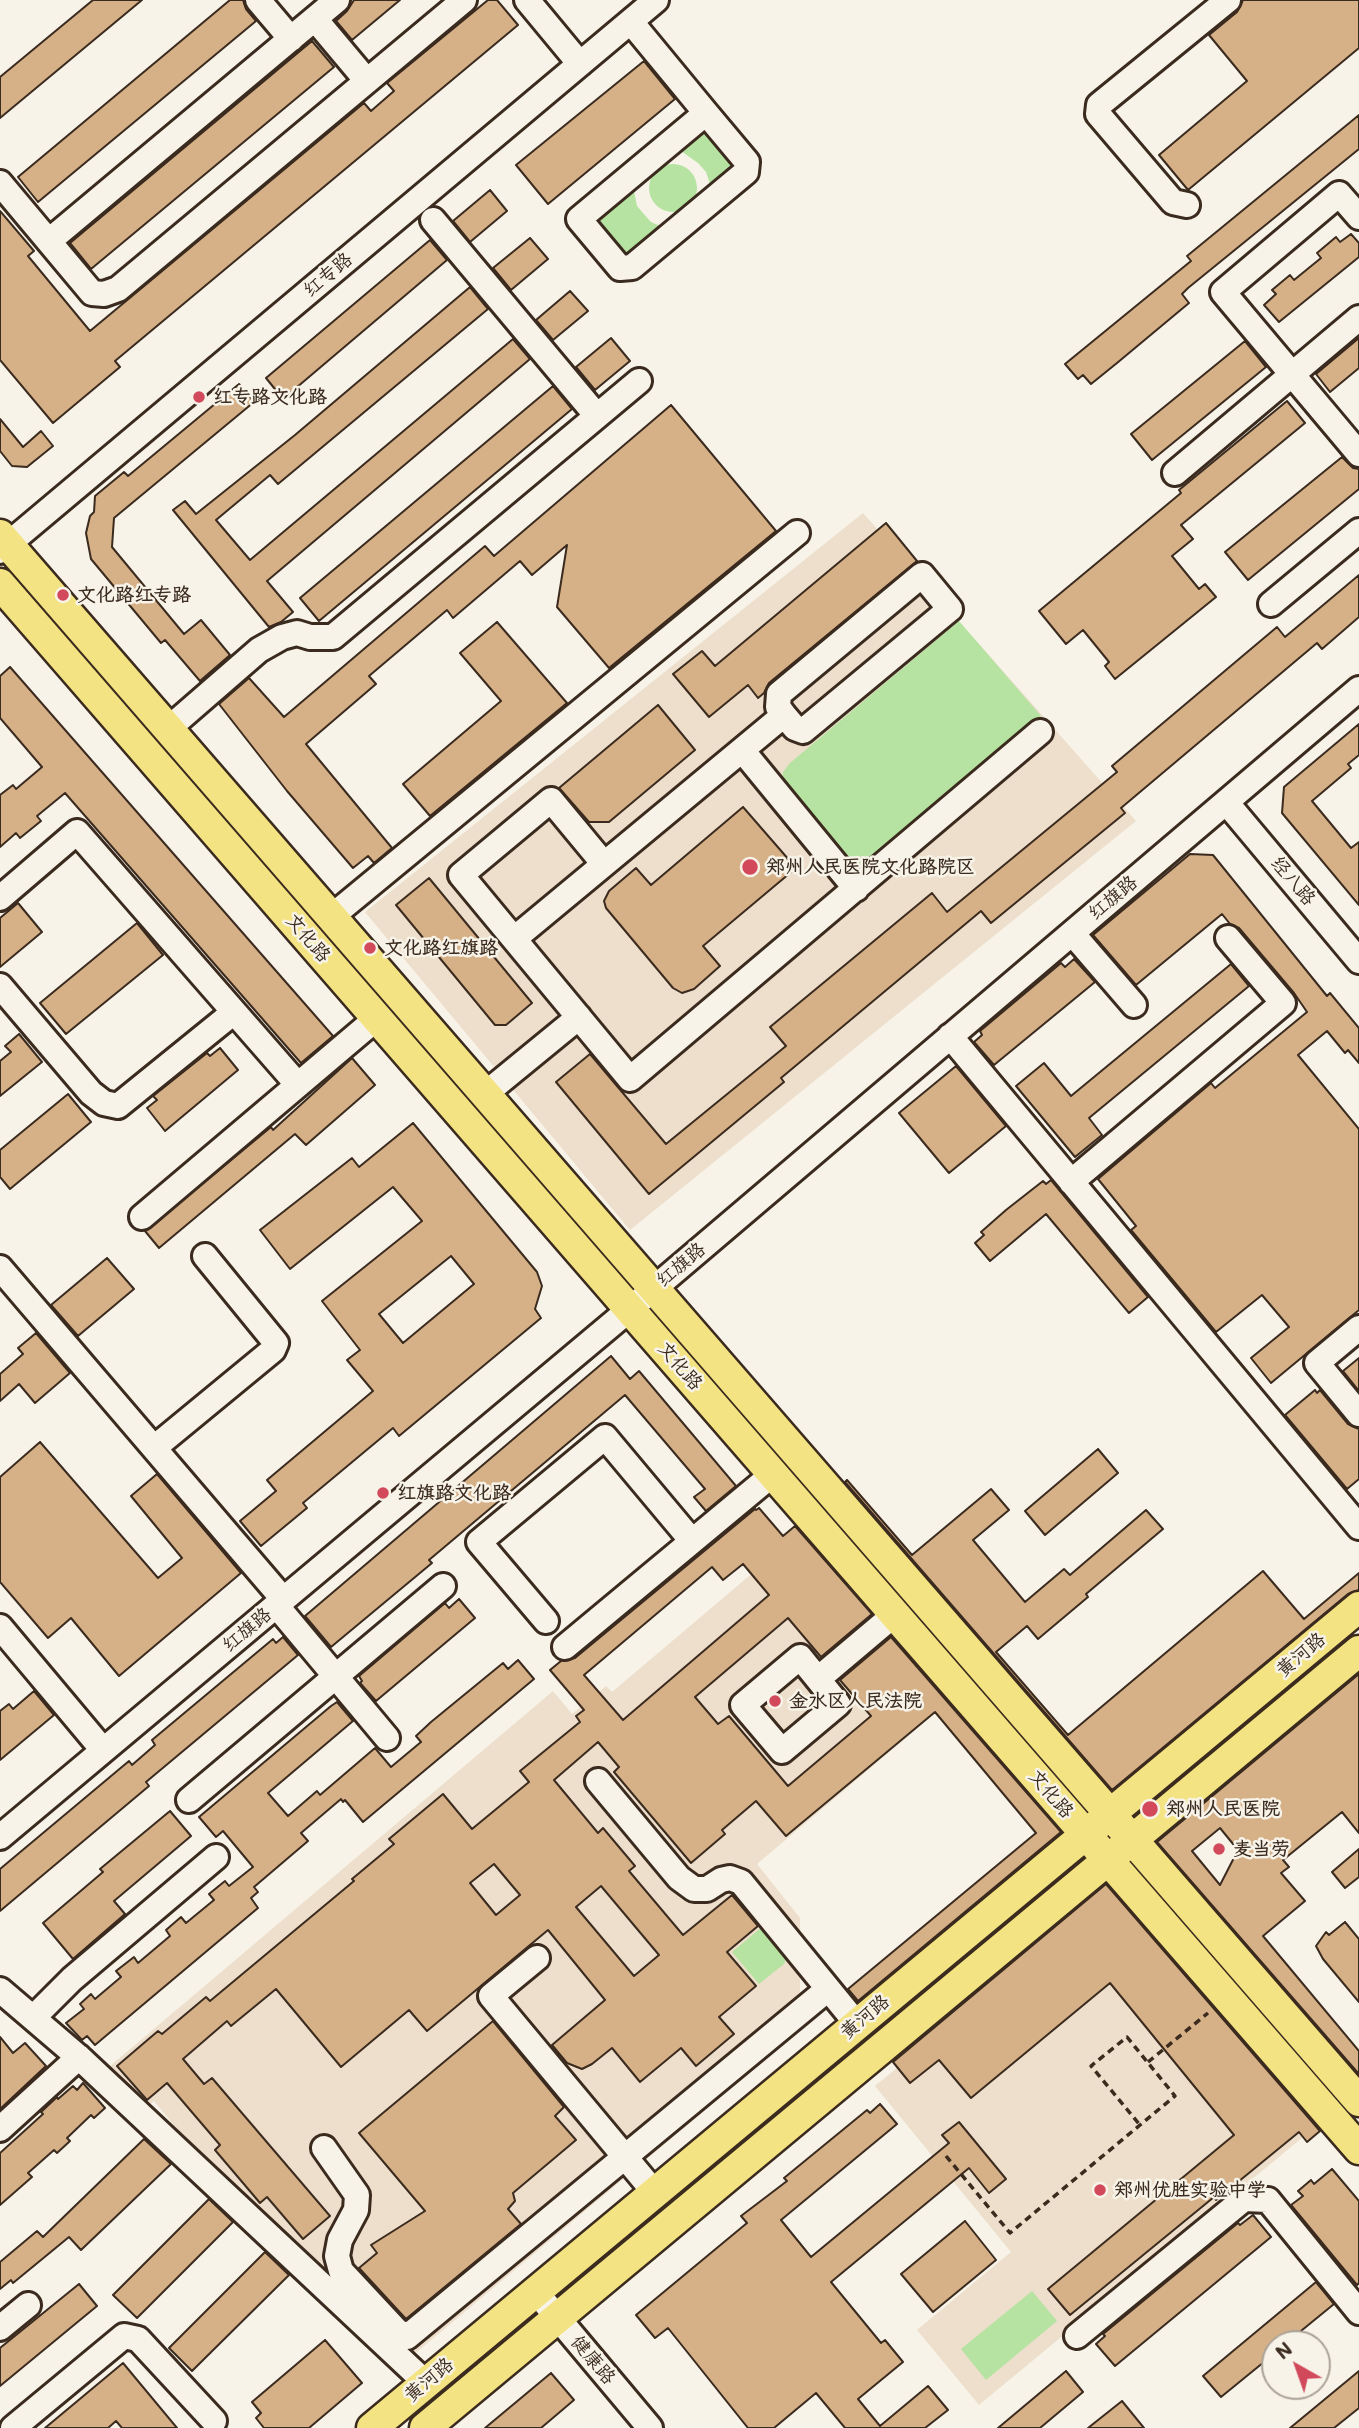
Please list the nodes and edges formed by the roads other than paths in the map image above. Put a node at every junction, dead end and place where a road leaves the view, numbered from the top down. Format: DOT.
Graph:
graph roads {
  1 [pos="258,0"];
  2 [pos="337,0"];
  3 [pos="464,0"];
  4 [pos="527,0"];
  5 [pos="656,0"];
  6 [pos="1228,0"];
  7 [pos="315,19"];
  8 [pos="631,22"];
  9 [pos="291,39"];
  10 [pos="580,64"];
  11 [pos="367,81"];
  12 [pos="706,113"];
  13 [pos="0,183"];
  14 [pos="1187,205"];
  15 [pos="1359,217"];
  16 [pos="433,220"];
  17 [pos="49,241"];
  18 [pos="1359,318"];
  19 [pos="1292,374"];
  20 [pos="639,381"];
  21 [pos="597,416"];
  22 [pos="1359,454"];
  23 [pos="1175,473"];
  24 [pos="1359,531"];
  25 [pos="797,533"];
  26 [pos="3,543"];
  27 [pos="0,583"];
  28 [pos="1271,604"];
  29 [pos="1359,689"];
  30 [pos="784,715"];
  31 [pos="168,729"];
  32 [pos="1040,732"];
  33 [pos="742,750"];
  34 [pos="1226,802"];
  35 [pos="604,864"];
  36 [pos="856,889"];
  37 [pos="0,898"];
  38 [pos="331,916"];
  39 [pos="1072,933"];
  40 [pos="1228,938"];
  41 [pos="514,939"];
  42 [pos="1359,961"];
  43 [pos="0,986"];
  44 [pos="1134,1005"];
  45 [pos="234,1012"];
  46 [pos="579,1017"];
  47 [pos="377,1018"];
  48 [pos="950,1036"];
  49 [pos="298,1085"];
  50 [pos="485,1094"];
  51 [pos="1071,1181"];
  52 [pos="142,1217"];
  53 [pos="205,1256"];
  54 [pos="0,1268"];
  55 [pos="654,1288"];
  56 [pos="629,1309"];
  57 [pos="1359,1328"];
  58 [pos="1359,1414"];
  59 [pos="154,1448"];
  60 [pos="773,1474"];
  61 [pos="1359,1527"];
  62 [pos="692,1541"];
  63 [pos="443,1587"];
  64 [pos="279,1602"];
  65 [pos="1359,1607"];
  66 [pos="895,1614"];
  67 [pos="546,1621"];
  68 [pos="0,1627"];
  69 [pos="565,1647"];
  70 [pos="1359,1651"];
  71 [pos="336,1677"];
  72 [pos="818,1679"];
  73 [pos="387,1738"];
  74 [pos="103,1750"];
  75 [pos="597,1781"];
  76 [pos="188,1800"];
  77 [pos="1110,1814"];
  78 [pos="1086,1834"];
  79 [pos="0,1837"];
  80 [pos="1132,1839"];
  81 [pos="216,1857"];
  82 [pos="1108,1860"];
  83 [pos="537,1958"];
  84 [pos="828,1989"];
  85 [pos="0,1990"];
  86 [pos="33,2018"];
  87 [pos="857,2024"];
  88 [pos="79,2057"];
  89 [pos="1359,2101"];
  90 [pos="0,2129"];
  91 [pos="324,2148"];
  92 [pos="1359,2149"];
  93 [pos="625,2157"];
  94 [pos="655,2193"];
  95 [pos="536,2292"];
  96 [pos="28,2305"];
  97 [pos="1359,2312"];
  98 [pos="557,2318"];
  99 [pos="0,2328"];
  100 [pos="1077,2336"];
  101 [pos="426,2383"];
  102 [pos="214,2421"];
  103 [pos="13,2428"];
  104 [pos="372,2428"];
  105 [pos="425,2428"];
  106 [pos="650,2428"];
  1 -- 9 [label="street"];
  2 -- 7 [label="street"];
  3 -- 11 [label="street"];
  4 -- 10 [label="street"];
  5 -- 8 [label="street, 红专路"];
  6 -- 14 [label="street"];
  7 -- 9 [label="street"];
  7 -- 11 [label="street"];
  8 -- 10 [label="street, 红专路"];
  8 -- 12 [label="street"];
  9 -- 17 [label="street"];
  10 -- 26 [label="street, 红专路"];
  11 -- 17 [label="street"];
  12 -- 12 [label="street"];
  13 -- 17 [label="street"];
  15 -- 19 [label="street"];
  16 -- 21 [label="street"];
  18 -- 19 [label="street"];
  19 -- 22 [label="street"];
  19 -- 23 [label="street"];
  20 -- 21 [label="street"];
  21 -- 31 [label="street"];
  24 -- 28 [label="street"];
  25 -- 38 [label="street"];
  26 -- 31 [label="main road, 文化路"];
  27 -- 47 [label="main road, 文化路"];
  29 -- 34 [label="street, 红旗路"];
  30 -- 30 [label="street"];
  30 -- 33 [label="street"];
  31 -- 38 [label="main road, 文化路"];
  32 -- 36 [label="street"];
  33 -- 35 [label="street"];
  33 -- 36 [label="street"];
  34 -- 39 [label="street, 红旗路"];
  34 -- 42 [label="street, 经八路"];
  35 -- 41 [label="street"];
  35 -- 41 [label="street"];
  36 -- 46 [label="street"];
  37 -- 45 [label="street"];
  38 -- 50 [label="main road, 文化路"];
  39 -- 44 [label="street"];
  39 -- 48 [label="street, 红旗路"];
  40 -- 51 [label="street"];
  41 -- 46 [label="street"];
  43 -- 45 [label="street"];
  45 -- 49 [label="street"];
  46 -- 50 [label="street"];
  47 -- 49 [label="street"];
  47 -- 56 [label="main road, 文化路"];
  48 -- 51 [label="street"];
  48 -- 55 [label="street, 红旗路"];
  49 -- 52 [label="street"];
  50 -- 55 [label="main road, 文化路"];
  51 -- 61 [label="street"];
  53 -- 59 [label="street"];
  54 -- 59 [label="street"];
  55 -- 56 [label="street, 红旗路"];
  55 -- 77 [label="main road, 文化路"];
  56 -- 60 [label="main road, 文化路"];
  56 -- 64 [label="street, 红旗路"];
  57 -- 58 [label="street"];
  59 -- 64 [label="street"];
  60 -- 62 [label="street"];
  60 -- 66 [label="main road, 文化路"];
  62 -- 67 [label="street"];
  62 -- 69 [label="street"];
  63 -- 71 [label="street"];
  64 -- 71 [label="street"];
  64 -- 74 [label="street, 红旗路"];
  65 -- 77 [label="main road, 黄河路"];
  66 -- 72 [label="street"];
  66 -- 78 [label="main road, 文化路"];
  68 -- 74 [label="street"];
  70 -- 80 [label="main road, 黄河路"];
  71 -- 73 [label="street"];
  71 -- 76 [label="street"];
  74 -- 79 [label="street, 红旗路"];
  75 -- 84 [label="street"];
  77 -- 78 [label="main road, 黄河路"];
  77 -- 80 [label="main road, 文化路"];
  78 -- 82 [label="main road, 文化路"];
  78 -- 87 [label="main road, 黄河路"];
  80 -- 82 [label="main road, 黄河路"];
  80 -- 89 [label="main road, 文化路"];
  81 -- 86 [label="street"];
  82 -- 92 [label="main road, 文化路"];
  82 -- 98 [label="main road, 黄河路"];
  83 -- 93 [label="street"];
  84 -- 87 [label="street"];
  84 -- 93 [label="street"];
  85 -- 86 [label="street"];
  86 -- 88 [label="street"];
  87 -- 94 [label="main road, 黄河路"];
  88 -- 90 [label="street"];
  88 -- 101 [label="street"];
  91 -- 93 [label="street"];
  93 -- 94 [label="street"];
  94 -- 95 [label="main road, 黄河路"];
  95 -- 98 [label="street, 健康路"];
  95 -- 101 [label="main road, 黄河路"];
  96 -- 99 [label="street"];
  97 -- 100 [label="street"];
  98 -- 105 [label="main road, 黄河路"];
  98 -- 106 [label="street, 健康路"];
  101 -- 104 [label="main road, 黄河路"];
  102 -- 103 [label="street"];
}
